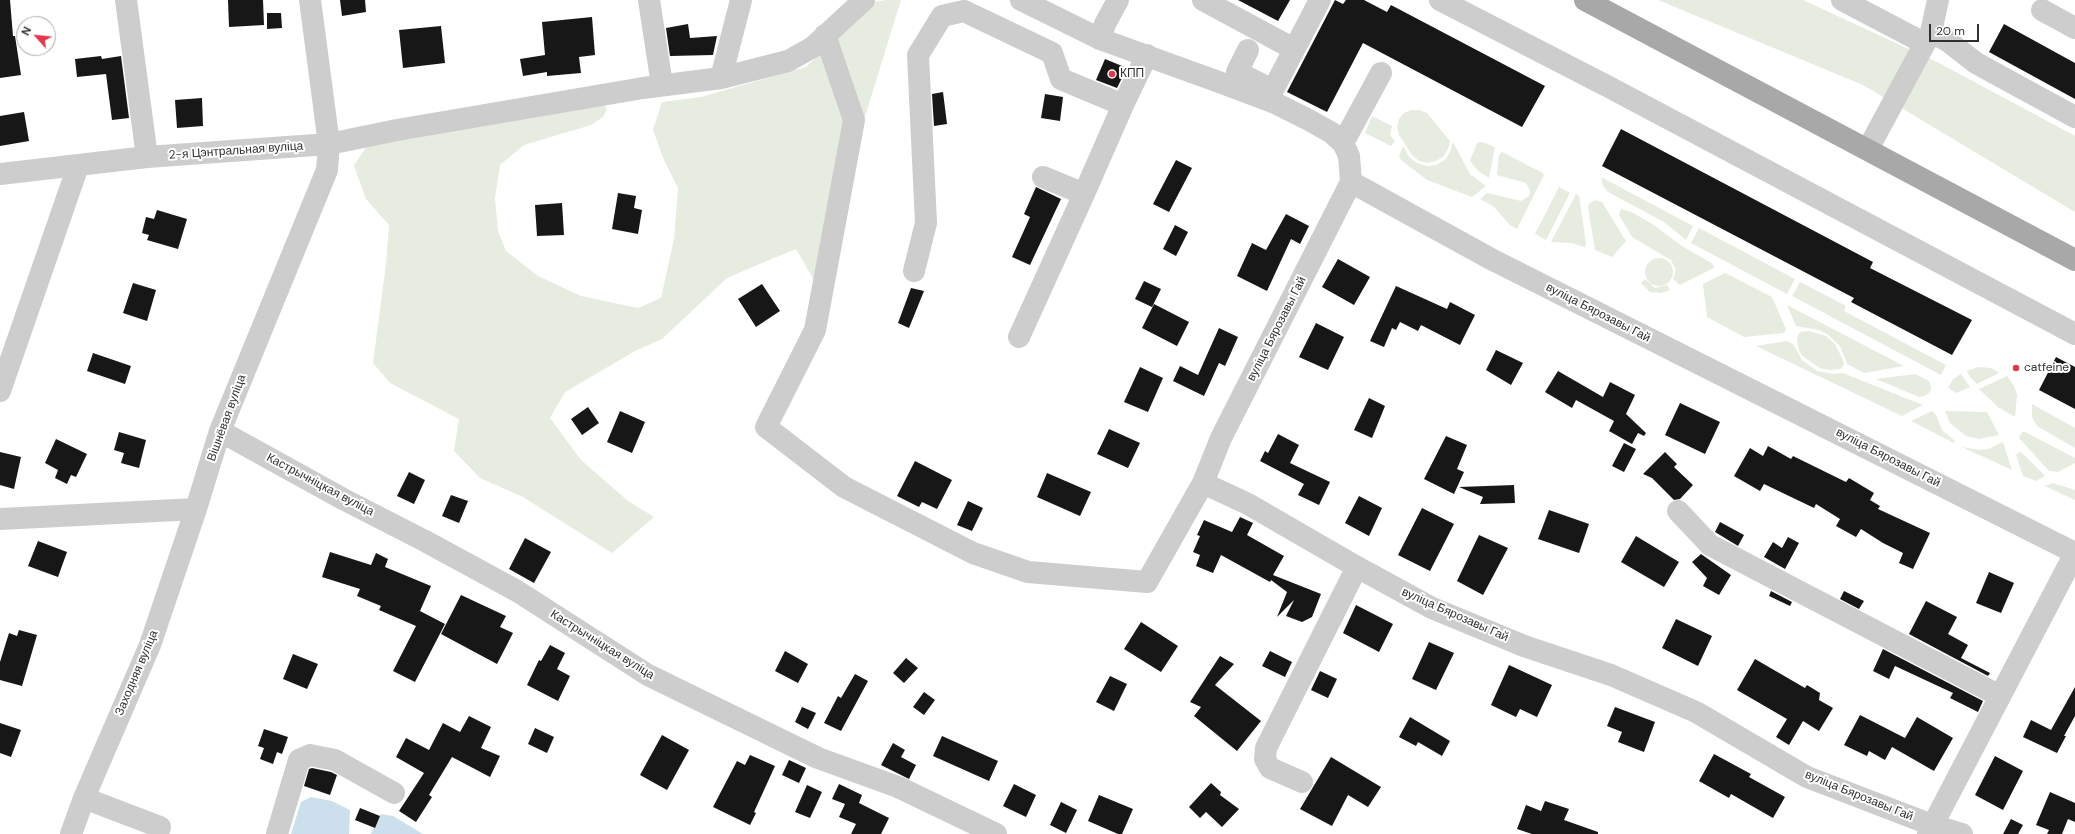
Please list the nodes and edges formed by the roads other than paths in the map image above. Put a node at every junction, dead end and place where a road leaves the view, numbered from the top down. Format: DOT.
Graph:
graph roads {
  1 [pos="126,0"];
  2 [pos="310,0"];
  3 [pos="649,0"];
  4 [pos="741,0"];
  5 [pos="864,0"];
  6 [pos="1021,0"];
  7 [pos="1118,0"];
  8 [pos="1203,0"];
  9 [pos="1320,0"];
  10 [pos="1440,0"];
  11 [pos="1586,0"];
  12 [pos="1842,0"];
  13 [pos="1938,0"];
  14 [pos="2042,10"];
  15 [pos="2075,28"];
  16 [pos="825,35"];
  17 [pos="1928,38"];
  18 [pos="1100,39"];
  19 [pos="1294,49"];
  20 [pos="1248,50"];
  21 [pos="1147,55"];
  22 [pos="1381,73"];
  23 [pos="721,78"];
  24 [pos="662,85"];
  25 [pos="1123,105"];
  26 [pos="2075,116"];
  27 [pos="1344,143"];
  28 [pos="329,144"];
  29 [pos="1868,149"];
  30 [pos="147,157"];
  31 [pos="78,166"];
  32 [pos="0,174"];
  33 [pos="1043,177"];
  34 [pos="1351,182"];
  35 [pos="1084,194"];
  36 [pos="2075,260"];
  37 [pos="914,271"];
  38 [pos="2075,334"];
  39 [pos="1019,337"];
  40 [pos="8,345"];
  41 [pos="0,391"];
  42 [pos="220,431"];
  43 [pos="1203,483"];
  44 [pos="196,510"];
  45 [pos="1678,511"];
  46 [pos="0,519"];
  47 [pos="1357,567"];
  48 [pos="2000,696"];
  49 [pos="1302,782"];
  50 [pos="394,793"];
  51 [pos="84,798"];
  52 [pos="1930,829"];
  53 [pos="70,834"];
  54 [pos="158,834"];
  55 [pos="276,834"];
  56 [pos="996,834"];
  57 [pos="1962,834"];
  1 -- 30 [label="street"];
  2 -- 28 [label="street"];
  3 -- 24 [label="street"];
  4 -- 23 [label="street"];
  5 -- 16 [label="street, 2-я Цэнтральная вуліца"];
  6 -- 18 [label="street"];
  7 -- 18 [label="street"];
  8 -- 19 [label="street"];
  9 -- 19 [label="street"];
  10 -- 38 [label="street"];
  11 -- 29 [label="main road"];
  12 -- 17 [label="street"];
  13 -- 17 [label="street"];
  14 -- 15 [label="street"];
  16 -- 23 [label="street, 2-я Цэнтральная вуліца"];
  16 -- 43 [label="street"];
  17 -- 26 [label="street"];
  17 -- 29 [label="street"];
  18 -- 21 [label="street"];
  19 -- 20 [label="street"];
  21 -- 25 [label="street"];
  21 -- 27 [label="street"];
  22 -- 27 [label="street"];
  23 -- 24 [label="street, 2-я Цэнтральная вуліца"];
  24 -- 28 [label="street, 2-я Цэнтральная вуліца"];
  25 -- 35 [label="street"];
  25 -- 37 [label="street"];
  27 -- 34 [label="street"];
  28 -- 30 [label="street, 2-я Цэнтральная вуліца"];
  28 -- 42 [label="street, Вішнёвая вуліца"];
  29 -- 36 [label="main road"];
  30 -- 31 [label="street, 2-я Цэнтральная вуліца"];
  31 -- 32 [label="street, 2-я Цэнтральная вуліца"];
  31 -- 40 [label="street"];
  33 -- 35 [label="street"];
  34 -- 43 [label="street, вуліца Бярозавы Гай"];
  34 -- 48 [label="street, вуліца Бярозавы Гай"];
  35 -- 39 [label="street"];
  40 -- 41 [label="street"];
  42 -- 44 [label="street, Вішнёвая вуліца"];
  42 -- 56 [label="street, Кастрычніцкая вуліца"];
  43 -- 47 [label="street, вуліца Бярозавы Гай"];
  44 -- 46 [label="street"];
  44 -- 51 [label="street, Заходняя вуліца"];
  45 -- 48 [label="street"];
  47 -- 49 [label="street"];
  47 -- 52 [label="street, вуліца Бярозавы Гай"];
  48 -- 52 [label="street, вуліца Бярозавы Гай"];
  50 -- 55 [label="street"];
  51 -- 53 [label="street, Заходняя вуліца"];
  51 -- 54 [label="street"];
  52 -- 57 [label="street, вуліца Бярозавы Гай"];
}
